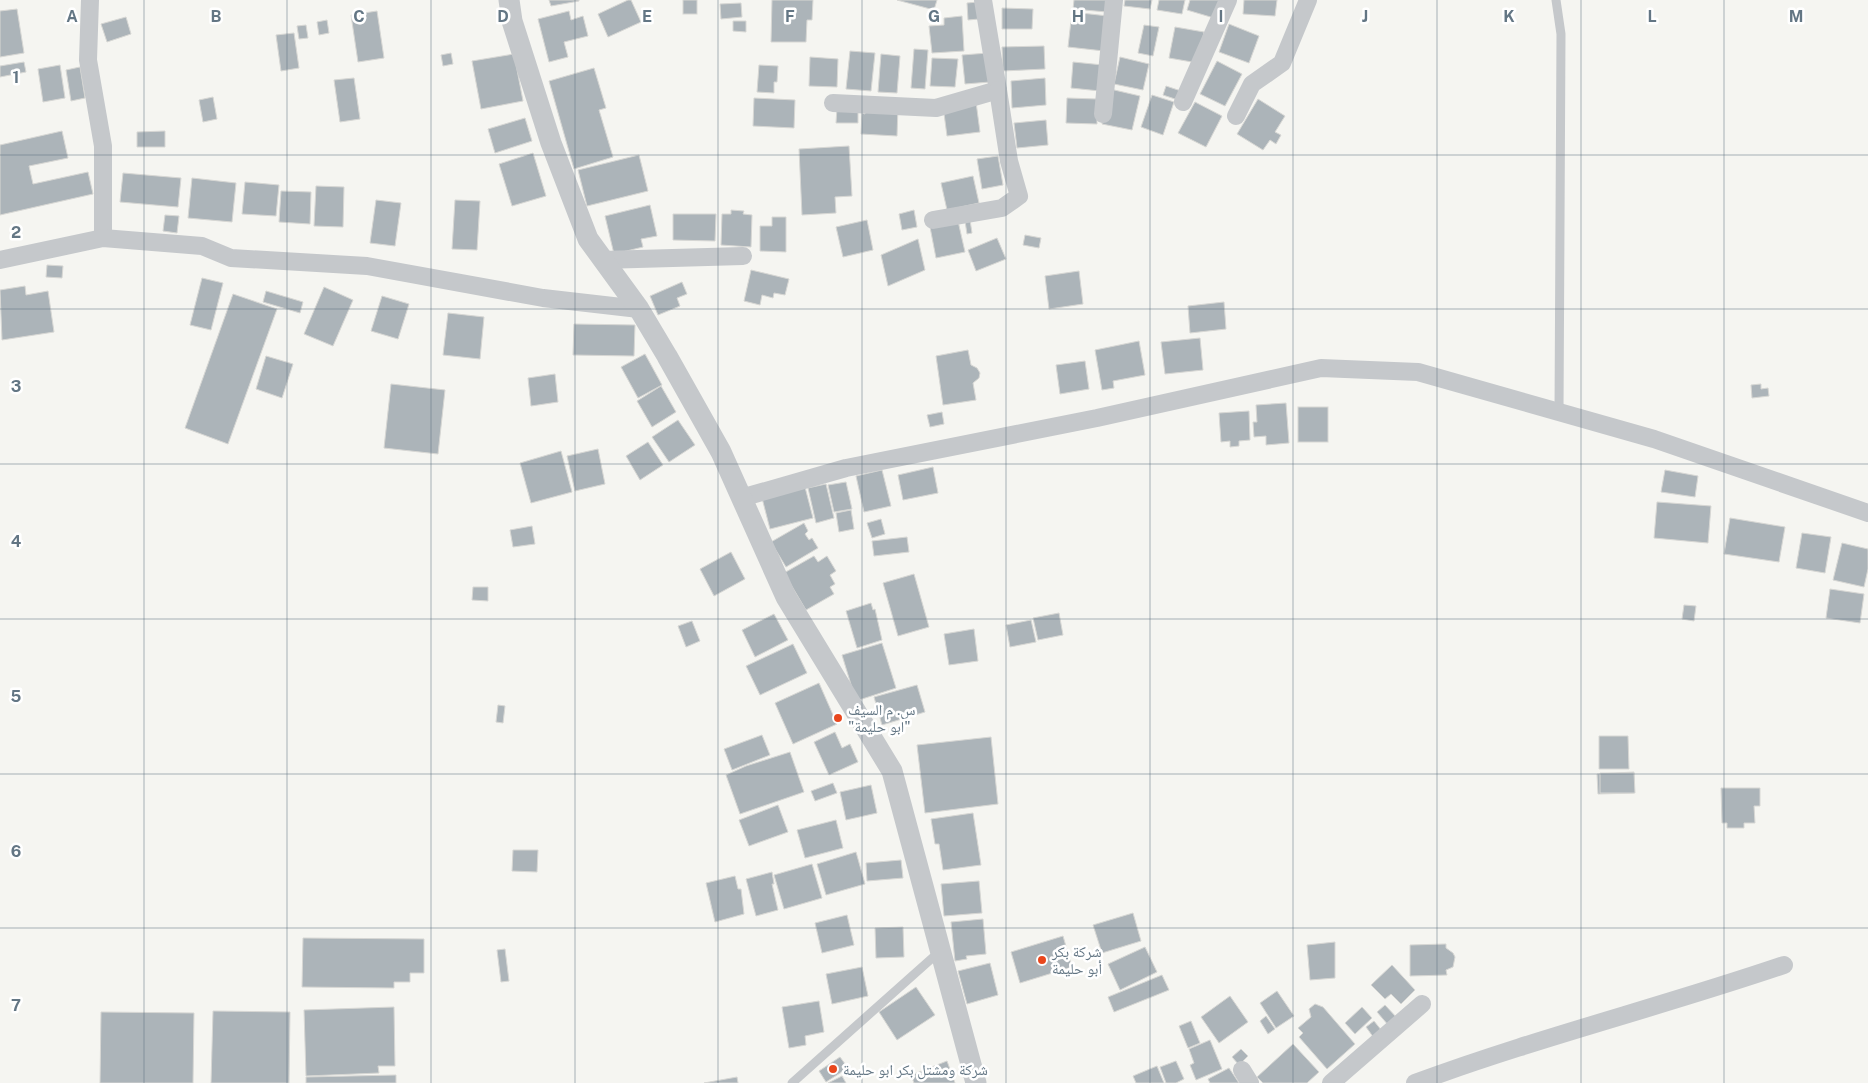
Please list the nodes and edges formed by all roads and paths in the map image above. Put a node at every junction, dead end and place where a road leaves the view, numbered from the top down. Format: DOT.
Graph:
graph roads {
  1 [pos="90,0"];
  2 [pos="509,0"];
  3 [pos="983,0"];
  4 [pos="1114,0"];
  5 [pos="1228,0"];
  6 [pos="1308,0"];
  7 [pos="1556,0"];
  8 [pos="998,90"];
  9 [pos="1183,102"];
  10 [pos="833,103"];
  11 [pos="1102,114"];
  12 [pos="1236,116"];
  13 [pos="933,220"];
  14 [pos="103,238"];
  15 [pos="743,256"];
  16 [pos="0,260"];
  17 [pos="602,260"];
  18 [pos="639,309"];
  19 [pos="1559,412"];
  20 [pos="741,498"];
  21 [pos="1868,513"];
  22 [pos="941,951"];
  23 [pos="1784,965"];
  24 [pos="1422,1004"];
  25 [pos="792,1083"];
  26 [pos="976,1083"];
  27 [pos="1331,1083"];
  28 [pos="1415,1083"];
  1 -- 14 [label="street"];
  2 -- 17 [label="street"];
  3 -- 8 [label="street"];
  4 -- 11 [label="street"];
  5 -- 9 [label="street"];
  6 -- 12 [label="street"];
  7 -- 19 [label="lane"];
  8 -- 10 [label="street"];
  8 -- 13 [label="street"];
  14 -- 16 [label="street"];
  14 -- 18 [label="street"];
  15 -- 17 [label="street"];
  17 -- 18 [label="street"];
  18 -- 20 [label="street"];
  19 -- 20 [label="street"];
  19 -- 21 [label="street"];
  20 -- 22 [label="street"];
  22 -- 25 [label="lane"];
  22 -- 26 [label="street"];
  23 -- 28 [label="street"];
  24 -- 27 [label="street"];
}
